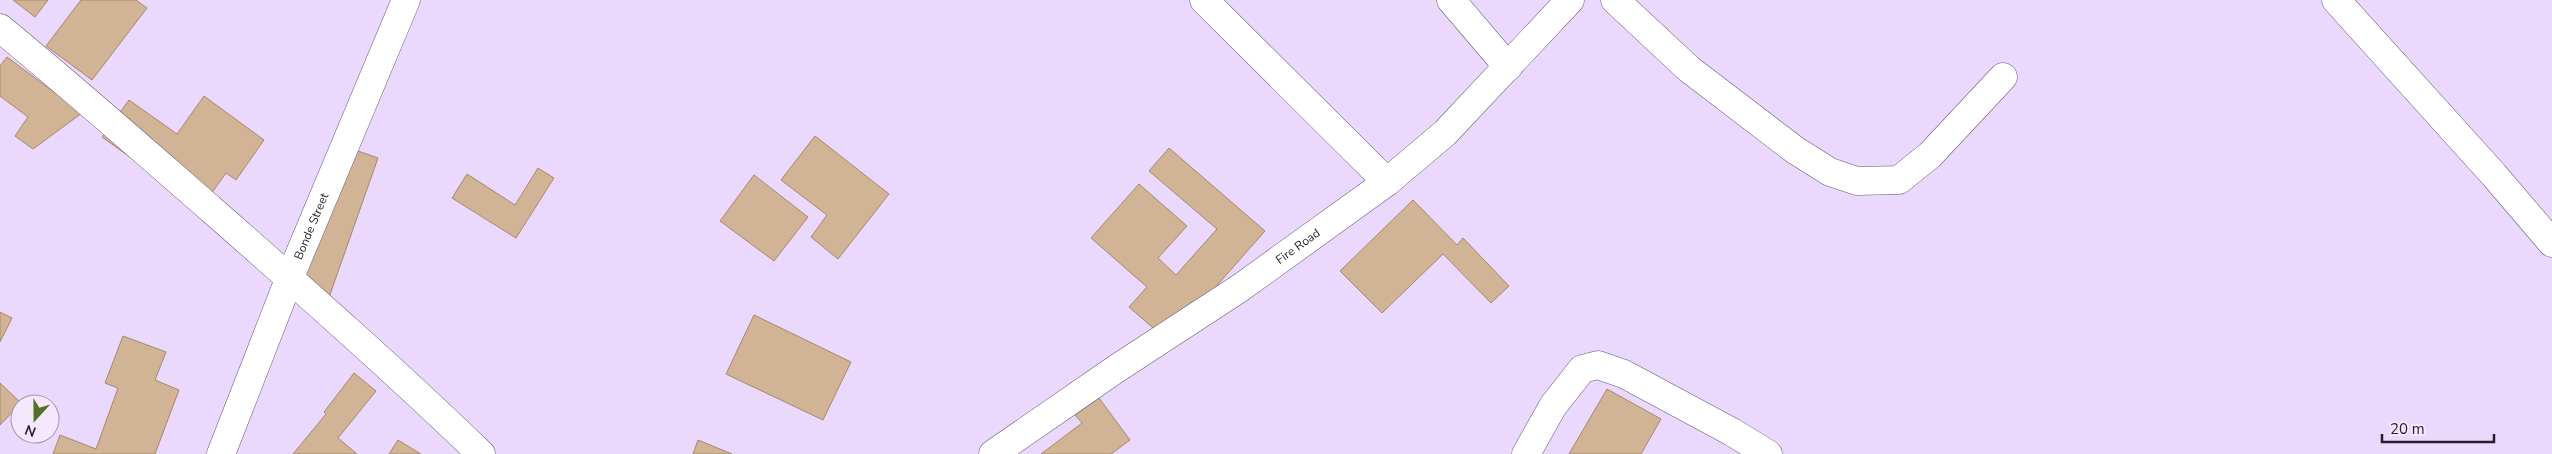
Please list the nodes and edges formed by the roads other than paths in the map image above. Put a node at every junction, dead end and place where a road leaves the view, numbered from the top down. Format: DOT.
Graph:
graph roads {
  1 [pos="406,0"];
  2 [pos="1204,0"];
  3 [pos="1451,0"];
  4 [pos="1570,0"];
  5 [pos="1614,0"];
  6 [pos="2336,0"];
  7 [pos="0,28"];
  8 [pos="1508,67"];
  9 [pos="2003,77"];
  10 [pos="1387,182"];
  11 [pos="2552,243"];
  12 [pos="290,276"];
  13 [pos="996,453"];
  14 [pos="221,454"];
  15 [pos="481,454"];
  16 [pos="1526,454"];
  17 [pos="1768,454"];
  1 -- 12 [label="street, Bonde Street"];
  2 -- 10 [label="street"];
  3 -- 8 [label="street"];
  4 -- 8 [label="street, Fire Road"];
  5 -- 9 [label="street"];
  6 -- 11 [label="street"];
  7 -- 12 [label="street"];
  8 -- 10 [label="street, Fire Road"];
  10 -- 13 [label="street, Fire Road"];
  12 -- 14 [label="street, Bonde Street"];
  12 -- 15 [label="street"];
  16 -- 17 [label="street"];
}
